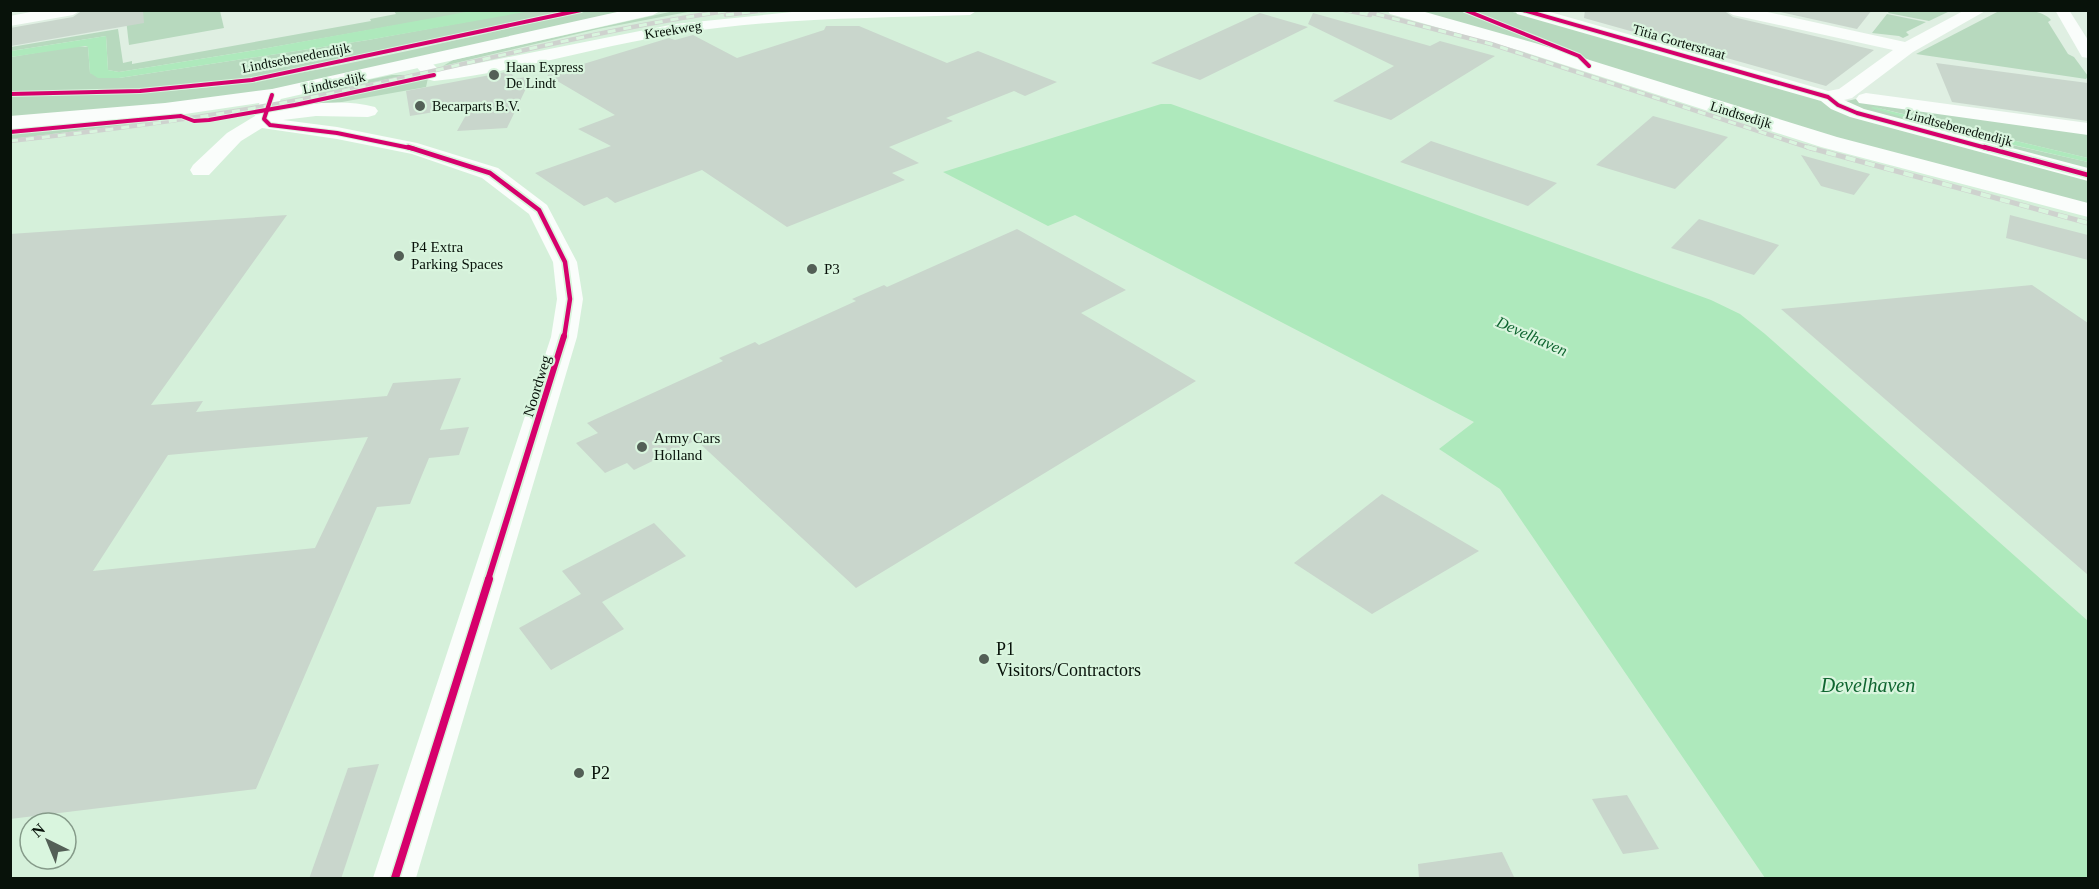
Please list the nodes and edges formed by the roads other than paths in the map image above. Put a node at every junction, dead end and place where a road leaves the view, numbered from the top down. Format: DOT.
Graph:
graph roads {
  1 [pos="74,10"];
  2 [pos="653,10"];
  3 [pos="970,10"];
  4 [pos="1396,10"];
  5 [pos="1523,10"];
  6 [pos="1733,10"];
  7 [pos="1979,10"];
  8 [pos="2065,12"];
  9 [pos="10,21"];
  10 [pos="1907,48"];
  11 [pos="2088,53"];
  12 [pos="428,69"];
  13 [pos="1837,95"];
  14 [pos="268,107"];
  15 [pos="368,111"];
  16 [pos="10,123"];
  17 [pos="2088,129"];
  18 [pos="201,170"];
  19 [pos="2088,175"];
  20 [pos="2088,210"];
  21 [pos="395,879"];
  1 -- 9 [label="street"];
  2 -- 12 [label="main road, Lindtsedijk"];
  3 -- 12 [label="street, Kreekweg"];
  4 -- 20 [label="main road, Lindtsedijk"];
  5 -- 13 [label="street, Titia Gorterstraat"];
  6 -- 10 [label="street"];
  7 -- 10 [label="street"];
  8 -- 11 [label="street"];
  10 -- 13 [label="street"];
  12 -- 14 [label="main road, Lindtsedijk"];
  13 -- 17 [label="street"];
  13 -- 19 [label="street, Lindtsebenedendijk"];
  14 -- 15 [label="street"];
  14 -- 16 [label="main road, Lindtsedijk"];
  14 -- 18 [label="street"];
  14 -- 21 [label="street, Noordweg"];
}
